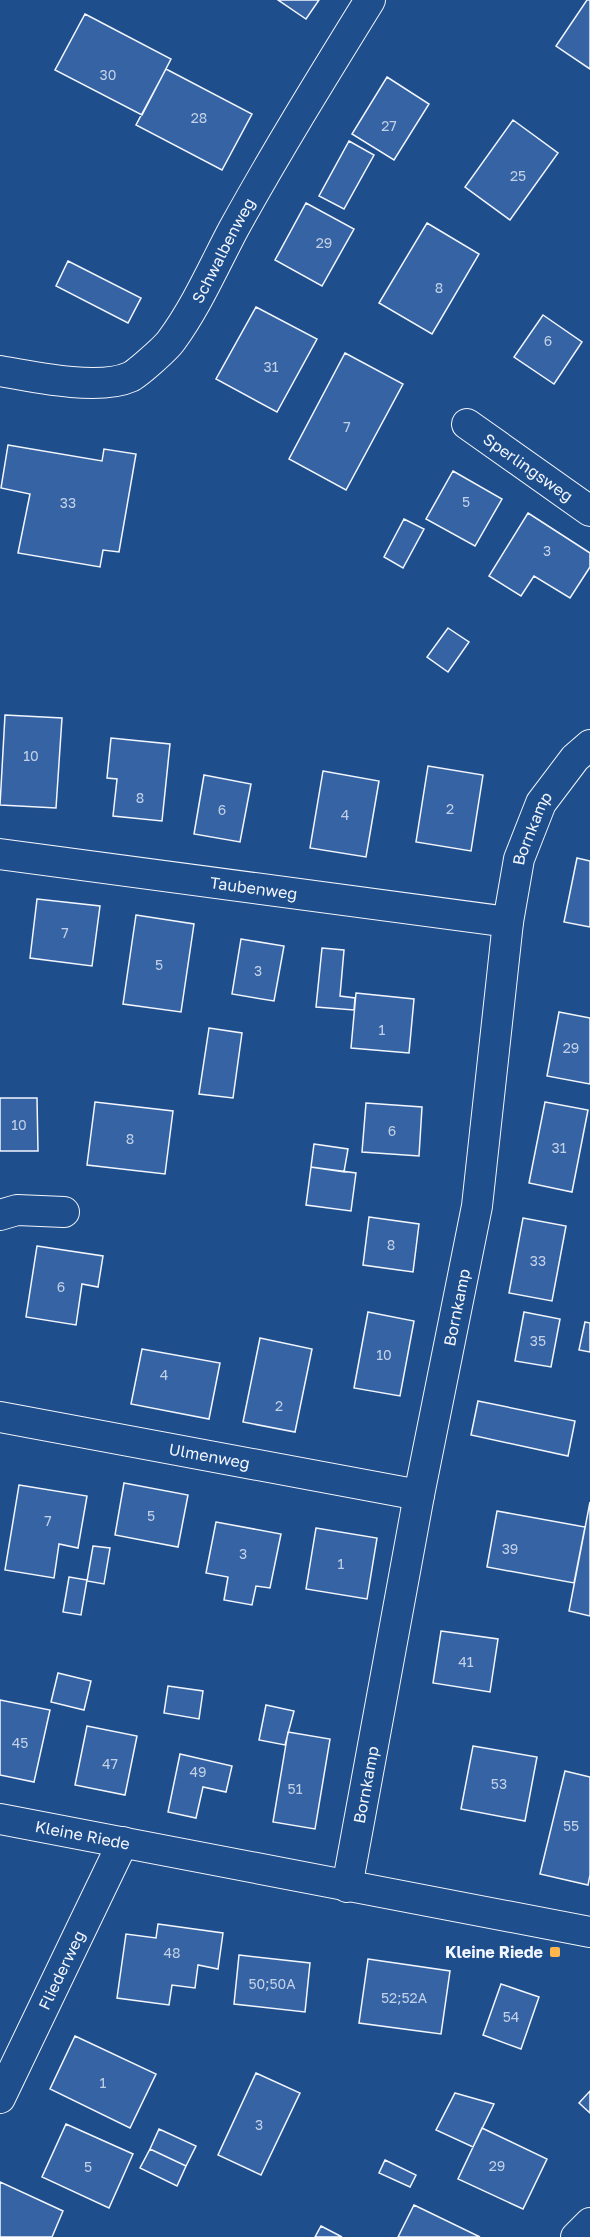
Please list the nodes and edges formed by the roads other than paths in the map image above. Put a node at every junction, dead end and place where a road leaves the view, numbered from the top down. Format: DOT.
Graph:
graph roads {
  1 [pos="370,0"];
  2 [pos="0,371"];
  3 [pos="467,424"];
  4 [pos="590,512"];
  5 [pos="590,745"];
  6 [pos="0,854"];
  7 [pos="508,922"];
  8 [pos="64,1212"];
  9 [pos="0,1215"];
  10 [pos="0,1417"];
  11 [pos="419,1495"];
  12 [pos="0,1819"];
  13 [pos="123,1842"];
  14 [pos="347,1887"];
  15 [pos="590,1932"];
  16 [pos="0,2098"];
  17 [pos="590,2223"];
  18 [pos="576,2237"];
  1 -- 2 [label="street, Schwalbenweg"];
  3 -- 4 [label="street, Sperlingsweg"];
  5 -- 7 [label="street, Bornkamp"];
  6 -- 7 [label="street, Taubenweg"];
  7 -- 11 [label="street, Bornkamp"];
  8 -- 9 [label="street"];
  10 -- 11 [label="street, Ulmenweg"];
  11 -- 14 [label="street, Bornkamp"];
  12 -- 13 [label="street, Kleine Riede"];
  13 -- 14 [label="street, Kleine Riede"];
  13 -- 16 [label="street, Fliederweg"];
  14 -- 15 [label="street, Kleine Riede"];
  17 -- 18 [label="street"];
}
